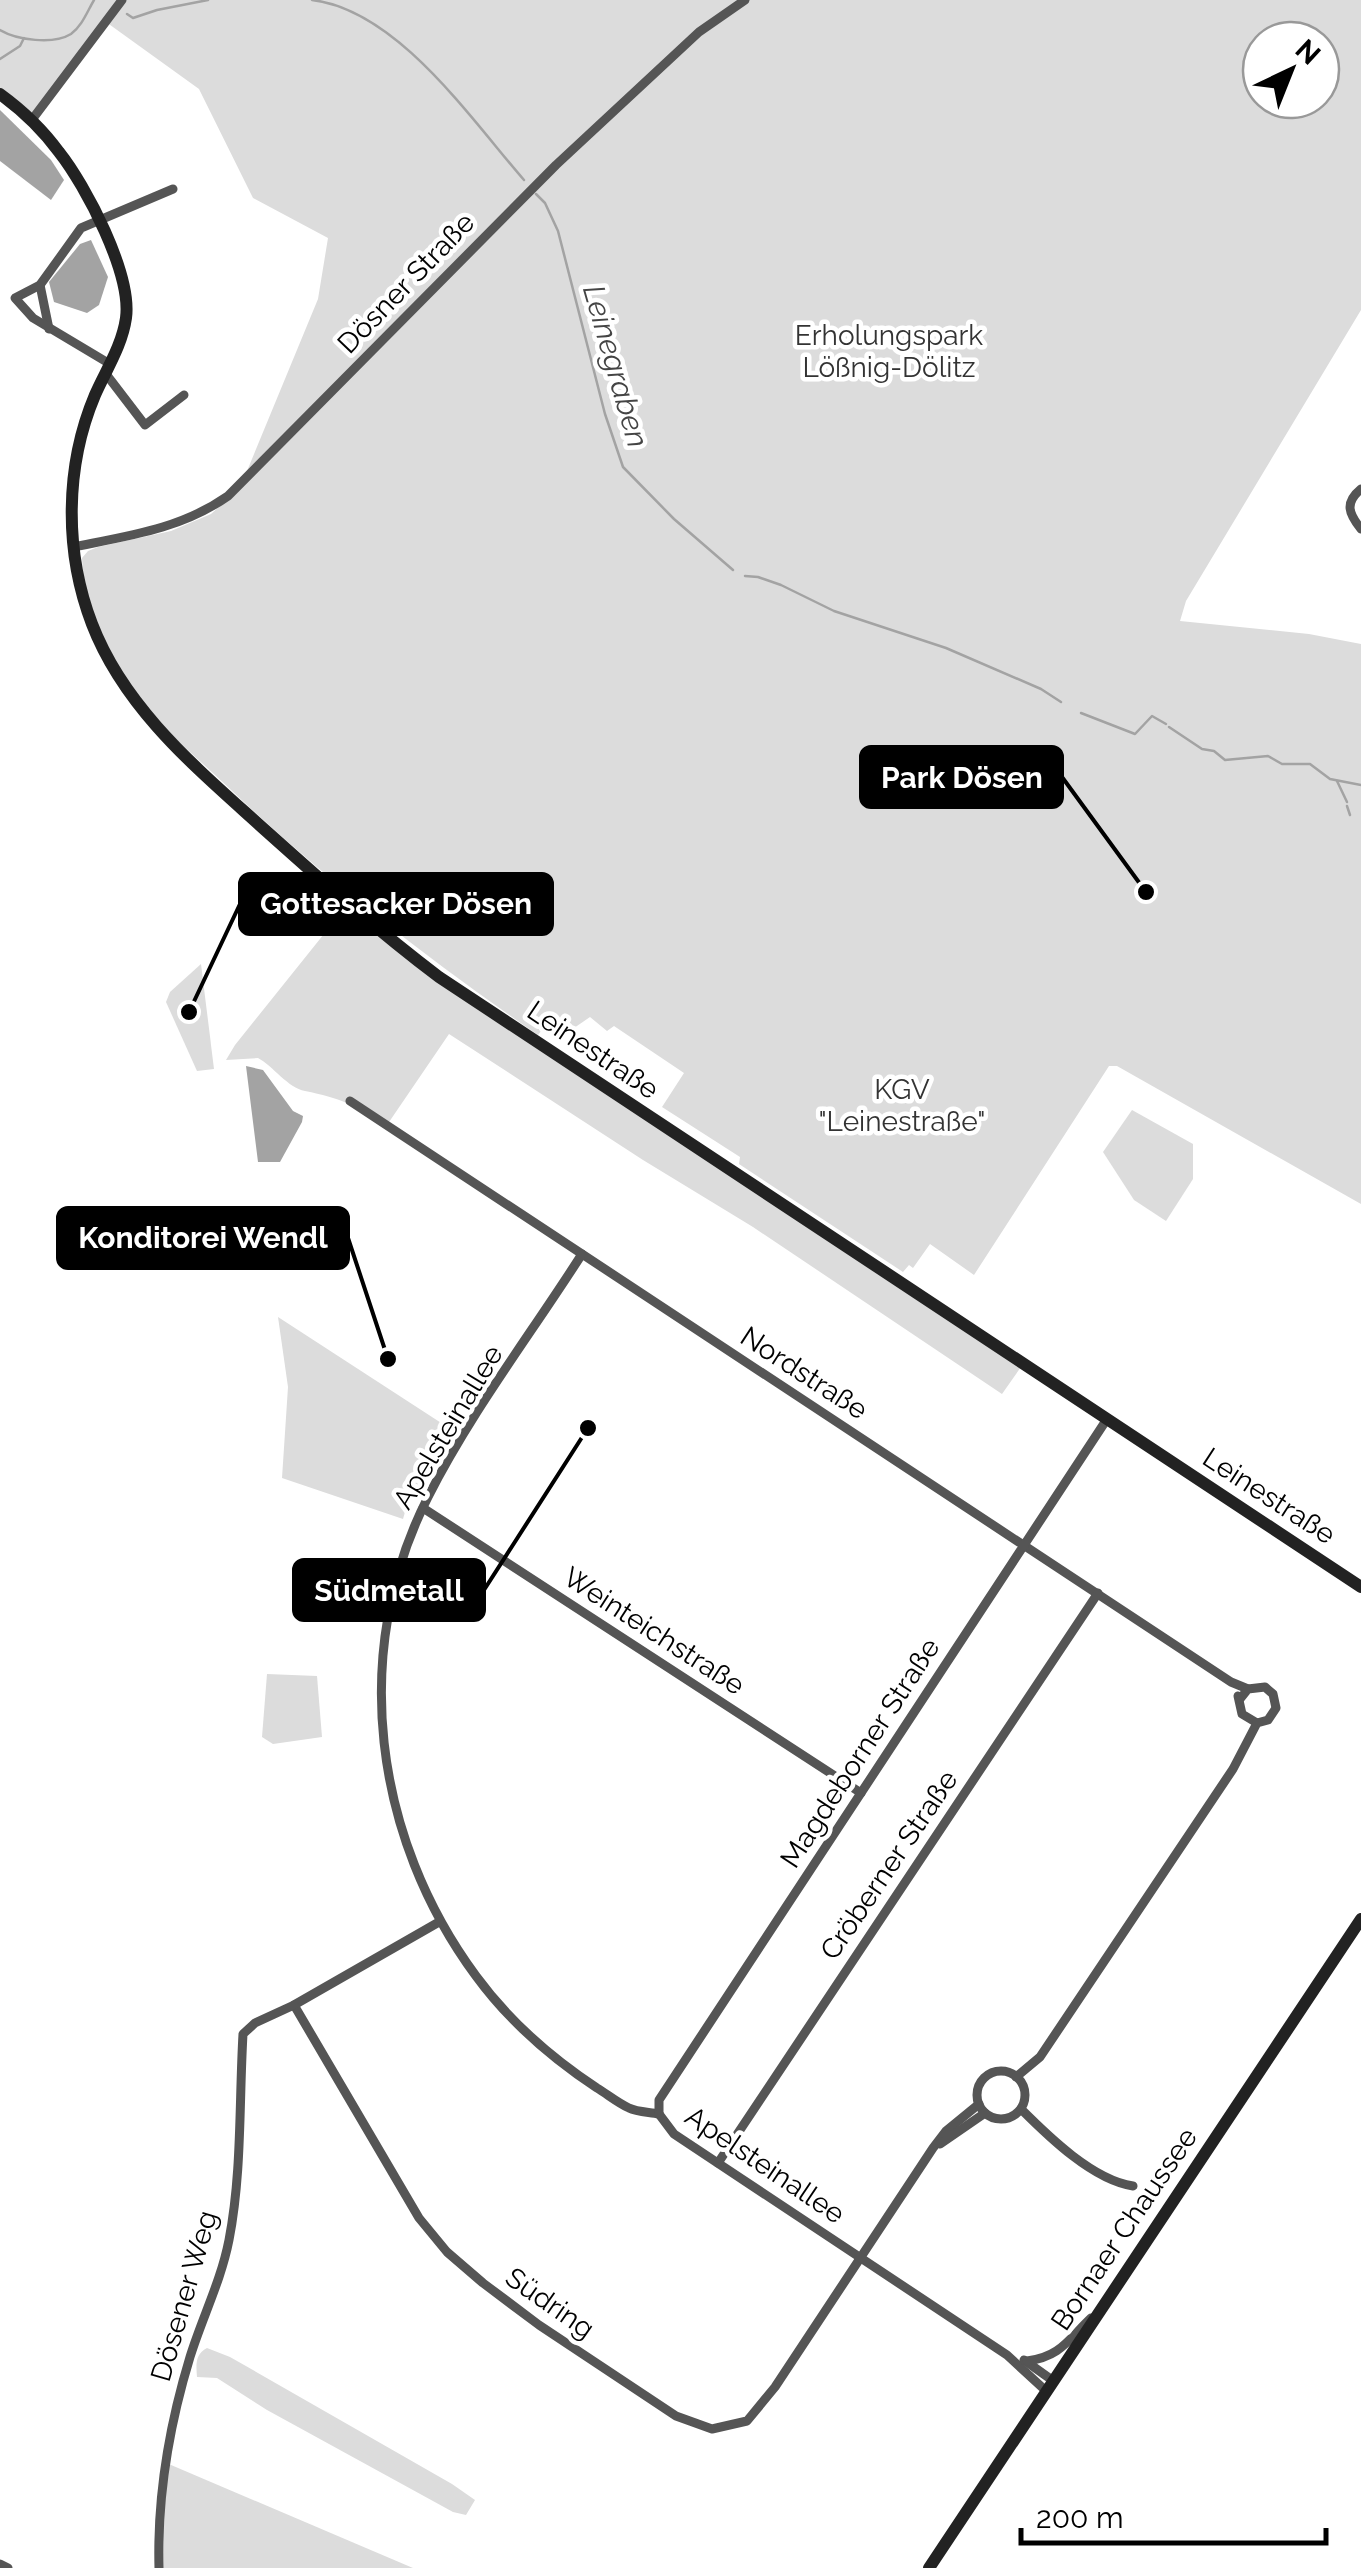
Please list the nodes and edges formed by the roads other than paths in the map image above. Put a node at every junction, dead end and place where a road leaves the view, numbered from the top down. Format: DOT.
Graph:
graph roads {
  1 [pos="122,0"];
  2 [pos="744,0"];
  3 [pos="0,94"];
  4 [pos="32,121"];
  5 [pos="173,189"];
  6 [pos="98,221"];
  7 [pos="40,285"];
  8 [pos="49,329"];
  9 [pos="108,369"];
  10 [pos="184,396"];
  11 [pos="1361,489"];
  12 [pos="1361,529"];
  13 [pos="74,546"];
  14 [pos="350,1101"];
  15 [pos="582,1254"];
  16 [pos="1107,1419"];
  17 [pos="423,1508"];
  18 [pos="1024,1544"];
  19 [pos="1361,1587"];
  20 [pos="1098,1593"];
  21 [pos="1232,1683"];
  22 [pos="1248,1688"];
  23 [pos="1240,1699"];
  24 [pos="1257,1723"];
  25 [pos="861,1793"];
  26 [pos="1361,1919"];
  27 [pos="439,1922"];
  28 [pos="294,2005"];
  29 [pos="1016,2077"];
  30 [pos="982,2108"];
  31 [pos="1021,2109"];
  32 [pos="658,2114"];
  33 [pos="718,2163"];
  34 [pos="1133,2186"];
  35 [pos="860,2257"];
  36 [pos="1104,2305"];
  37 [pos="1008,2355"];
  38 [pos="1027,2361"];
  39 [pos="1049,2385"];
  40 [pos="0,2564"];
  41 [pos="8,2568"];
  42 [pos="158,2568"];
  43 [pos="929,2568"];
  1 -- 4 [label="street"];
  2 -- 13 [label="street, Dösner Straße"];
  3 -- 4 [label="main road, Leinestraße"];
  4 -- 6 [label="main road, Leinestraße"];
  5 -- 6 [label="street"];
  6 -- 7 [label="street"];
  6 -- 9 [label="main road, Leinestraße"];
  7 -- 8 [label="street"];
  7 -- 8 [label="street"];
  8 -- 9 [label="street"];
  9 -- 10 [label="street"];
  9 -- 13 [label="main road, Leinestraße"];
  11 -- 12 [label="street"];
  13 -- 16 [label="main road, Leinestraße"];
  14 -- 15 [label="street, Nordstraße"];
  15 -- 17 [label="street, Apelsteinallee"];
  15 -- 18 [label="street, Nordstraße"];
  16 -- 18 [label="street, Magdeborner Straße"];
  16 -- 19 [label="main road, Leinestraße"];
  17 -- 25 [label="street, Weinteichstraße"];
  17 -- 27 [label="street, Apelsteinallee"];
  18 -- 20 [label="street, Nordstraße"];
  18 -- 25 [label="street, Magdeborner Straße"];
  20 -- 21 [label="street, Nordstraße"];
  20 -- 33 [label="street, Cröberner Straße"];
  21 -- 22 [label="street, Nordstraße"];
  21 -- 23 [label="street, Nordstraße"];
  22 -- 23 [label="street"];
  22 -- 24 [label="street"];
  23 -- 24 [label="street, Nordstraße"];
  24 -- 29 [label="street"];
  25 -- 32 [label="street, Magdeborner Straße"];
  26 -- 36 [label="main road, Bornaer Chaussee"];
  27 -- 28 [label="street"];
  27 -- 32 [label="street, Apelsteinallee"];
  28 -- 35 [label="street, Südring"];
  28 -- 42 [label="street, Dösener Weg"];
  29 -- 30 [label="street"];
  29 -- 31 [label="street"];
  30 -- 31 [label="street"];
  30 -- 35 [label="street, Südring"];
  31 -- 34 [label="street"];
  32 -- 33 [label="street, Apelsteinallee"];
  33 -- 35 [label="street, Apelsteinallee"];
  35 -- 37 [label="street, Apelsteinallee"];
  36 -- 38 [label="street"];
  36 -- 39 [label="main road, Bornaer Chaussee"];
  37 -- 38 [label="street, Apelsteinallee"];
  37 -- 39 [label="street, Apelsteinallee"];
  38 -- 39 [label="street, Apelsteinallee"];
  39 -- 43 [label="main road, Bornaer Chaussee"];
  40 -- 41 [label="street"];
}
